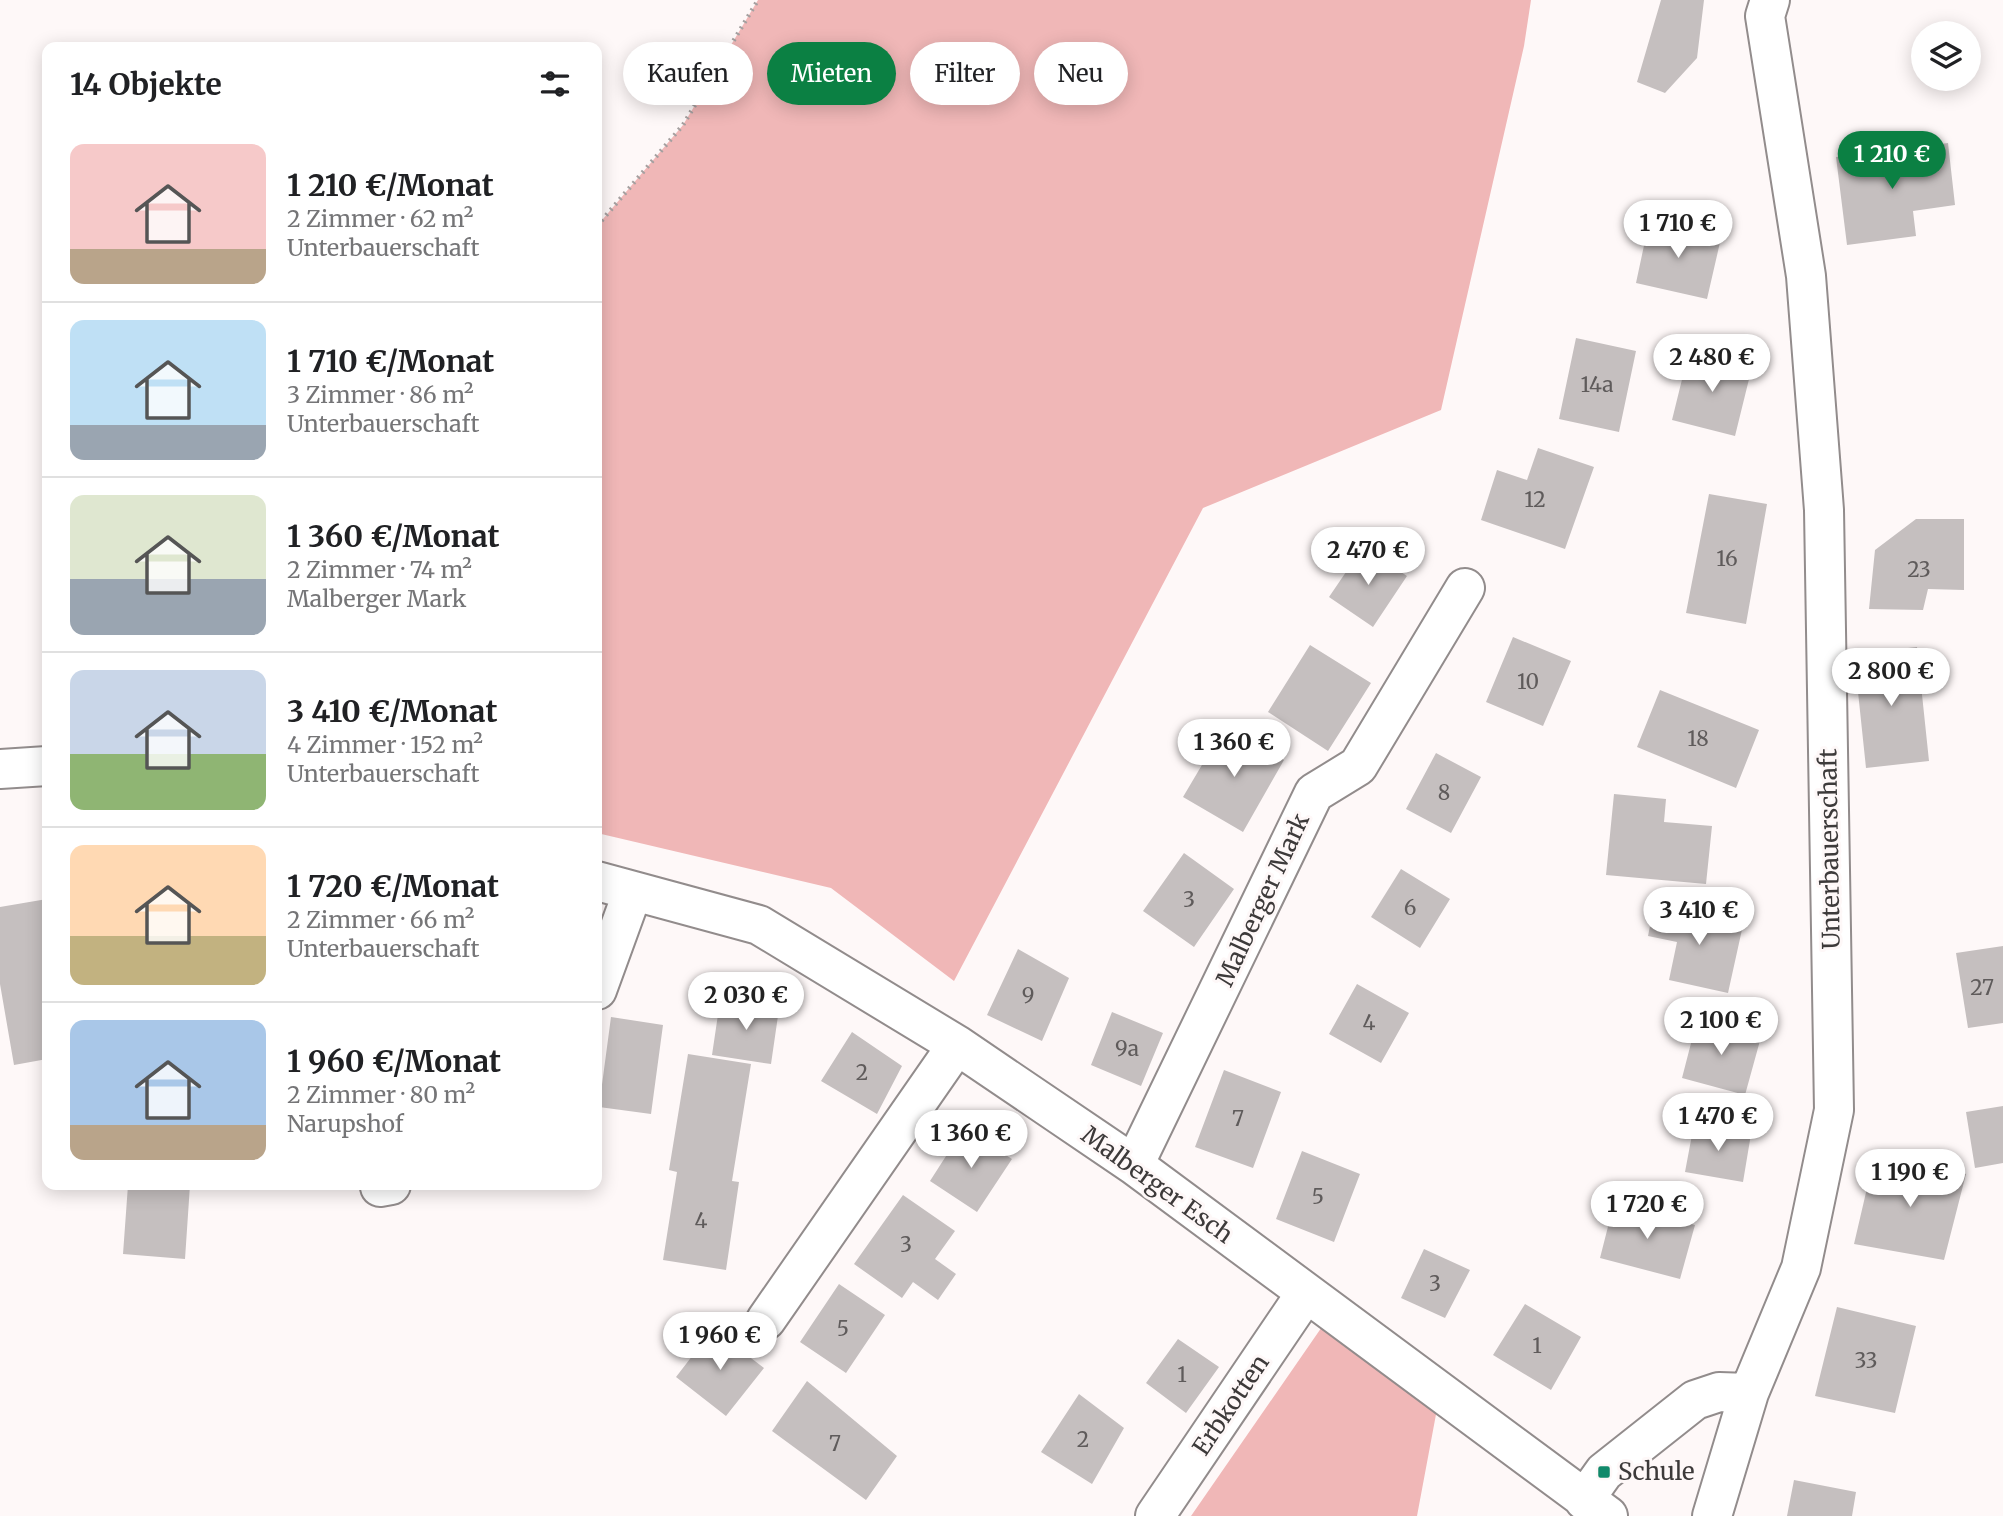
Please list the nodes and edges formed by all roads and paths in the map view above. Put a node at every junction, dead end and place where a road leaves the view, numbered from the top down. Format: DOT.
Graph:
graph roads {
  1 [pos="758,0"];
  2 [pos="1770,0"];
  3 [pos="602,220"];
  4 [pos="1465,588"];
  5 [pos="42,766"];
  6 [pos="0,769"];
  7 [pos="602,882"];
  8 [pos="634,891"];
  9 [pos="602,977"];
  10 [pos="957,1045"];
  11 [pos="1134,1165"];
  12 [pos="1306,1293"];
  13 [pos="766,1320"];
  14 [pos="1749,1393"];
  15 [pos="1596,1508"];
  16 [pos="1155,1516"];
  17 [pos="1712,1516"];
  1 -- 3 [label="path"];
  2 -- 14 [label="street, Unterbauerschaft"];
  4 -- 11 [label="street, Malberger Mark"];
  5 -- 6 [label="street"];
  7 -- 8 [label="street, Malberger Esch"];
  8 -- 9 [label="street"];
  8 -- 10 [label="street, Malberger Esch"];
  10 -- 11 [label="street, Malberger Esch"];
  10 -- 13 [label="street"];
  11 -- 12 [label="street, Malberger Esch"];
  12 -- 15 [label="street, Malberger Esch"];
  12 -- 16 [label="street, Erbkotten"];
  14 -- 15 [label="street"];
  14 -- 17 [label="street, Unterbauerschaft"];
}
